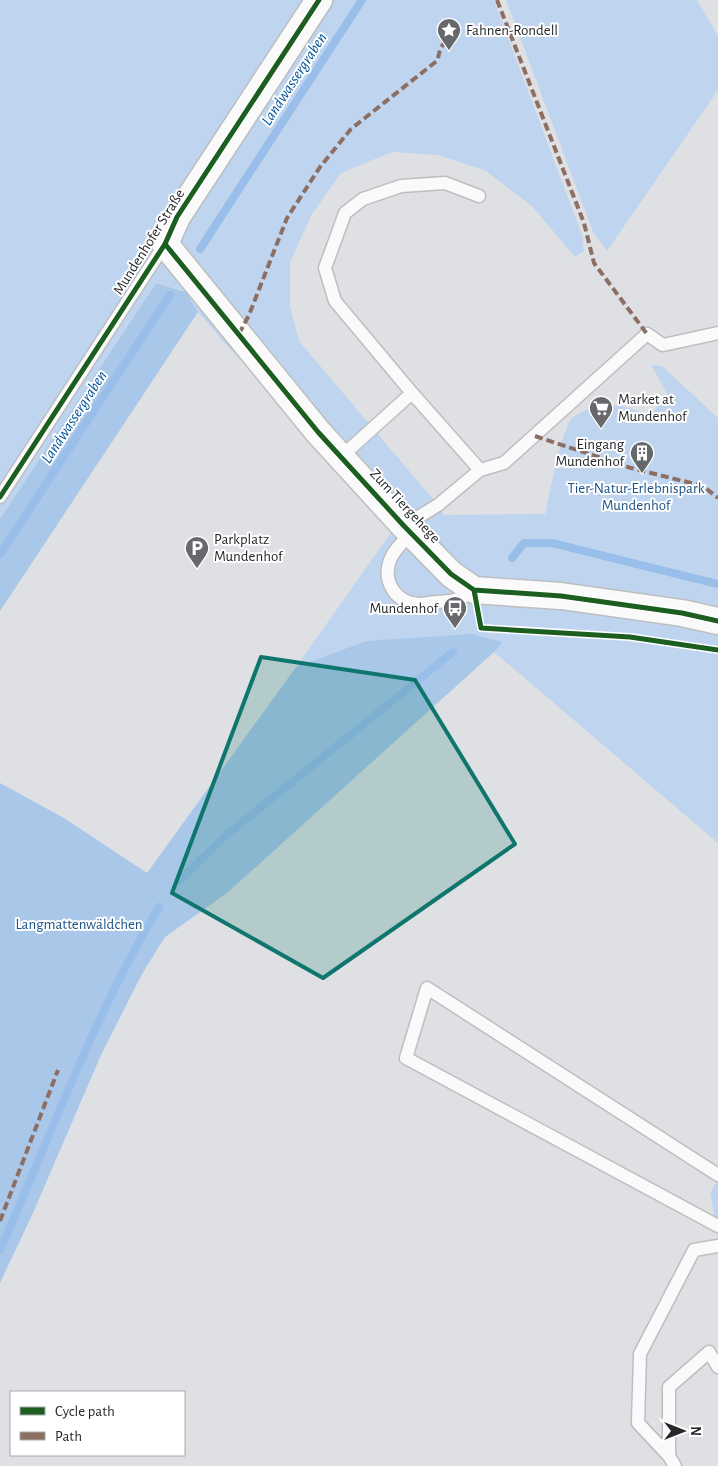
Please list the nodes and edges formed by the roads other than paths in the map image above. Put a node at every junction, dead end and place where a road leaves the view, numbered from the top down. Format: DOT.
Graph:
graph roads {
  1 [pos="319,0"];
  2 [pos="479,196"];
  3 [pos="164,244"];
  4 [pos="718,334"];
  5 [pos="412,393"];
  6 [pos="342,456"];
  7 [pos="480,470"];
  8 [pos="0,497"];
  9 [pos="408,530"];
  10 [pos="474,590"];
  11 [pos="718,621"];
  12 [pos="718,1175"];
  13 [pos="718,1226"];
  14 [pos="718,1246"];
  15 [pos="718,1367"];
  16 [pos="672,1461"];
  1 -- 3 [label="street, Mundenhofer Straße"];
  2 -- 5 [label="lane"];
  3 -- 6 [label="street, Zum Tiergehege"];
  3 -- 8 [label="lane, Mundenhofer Straße"];
  4 -- 7 [label="lane"];
  5 -- 6 [label="lane"];
  5 -- 7 [label="lane"];
  6 -- 9 [label="street, Zum Tiergehege"];
  7 -- 9 [label="lane"];
  9 -- 10 [label="street, Zum Tiergehege"];
  9 -- 10 [label="lane"];
  10 -- 11 [label="street"];
  12 -- 13 [label="lane"];
  14 -- 16 [label="lane"];
  15 -- 16 [label="lane"];
}
